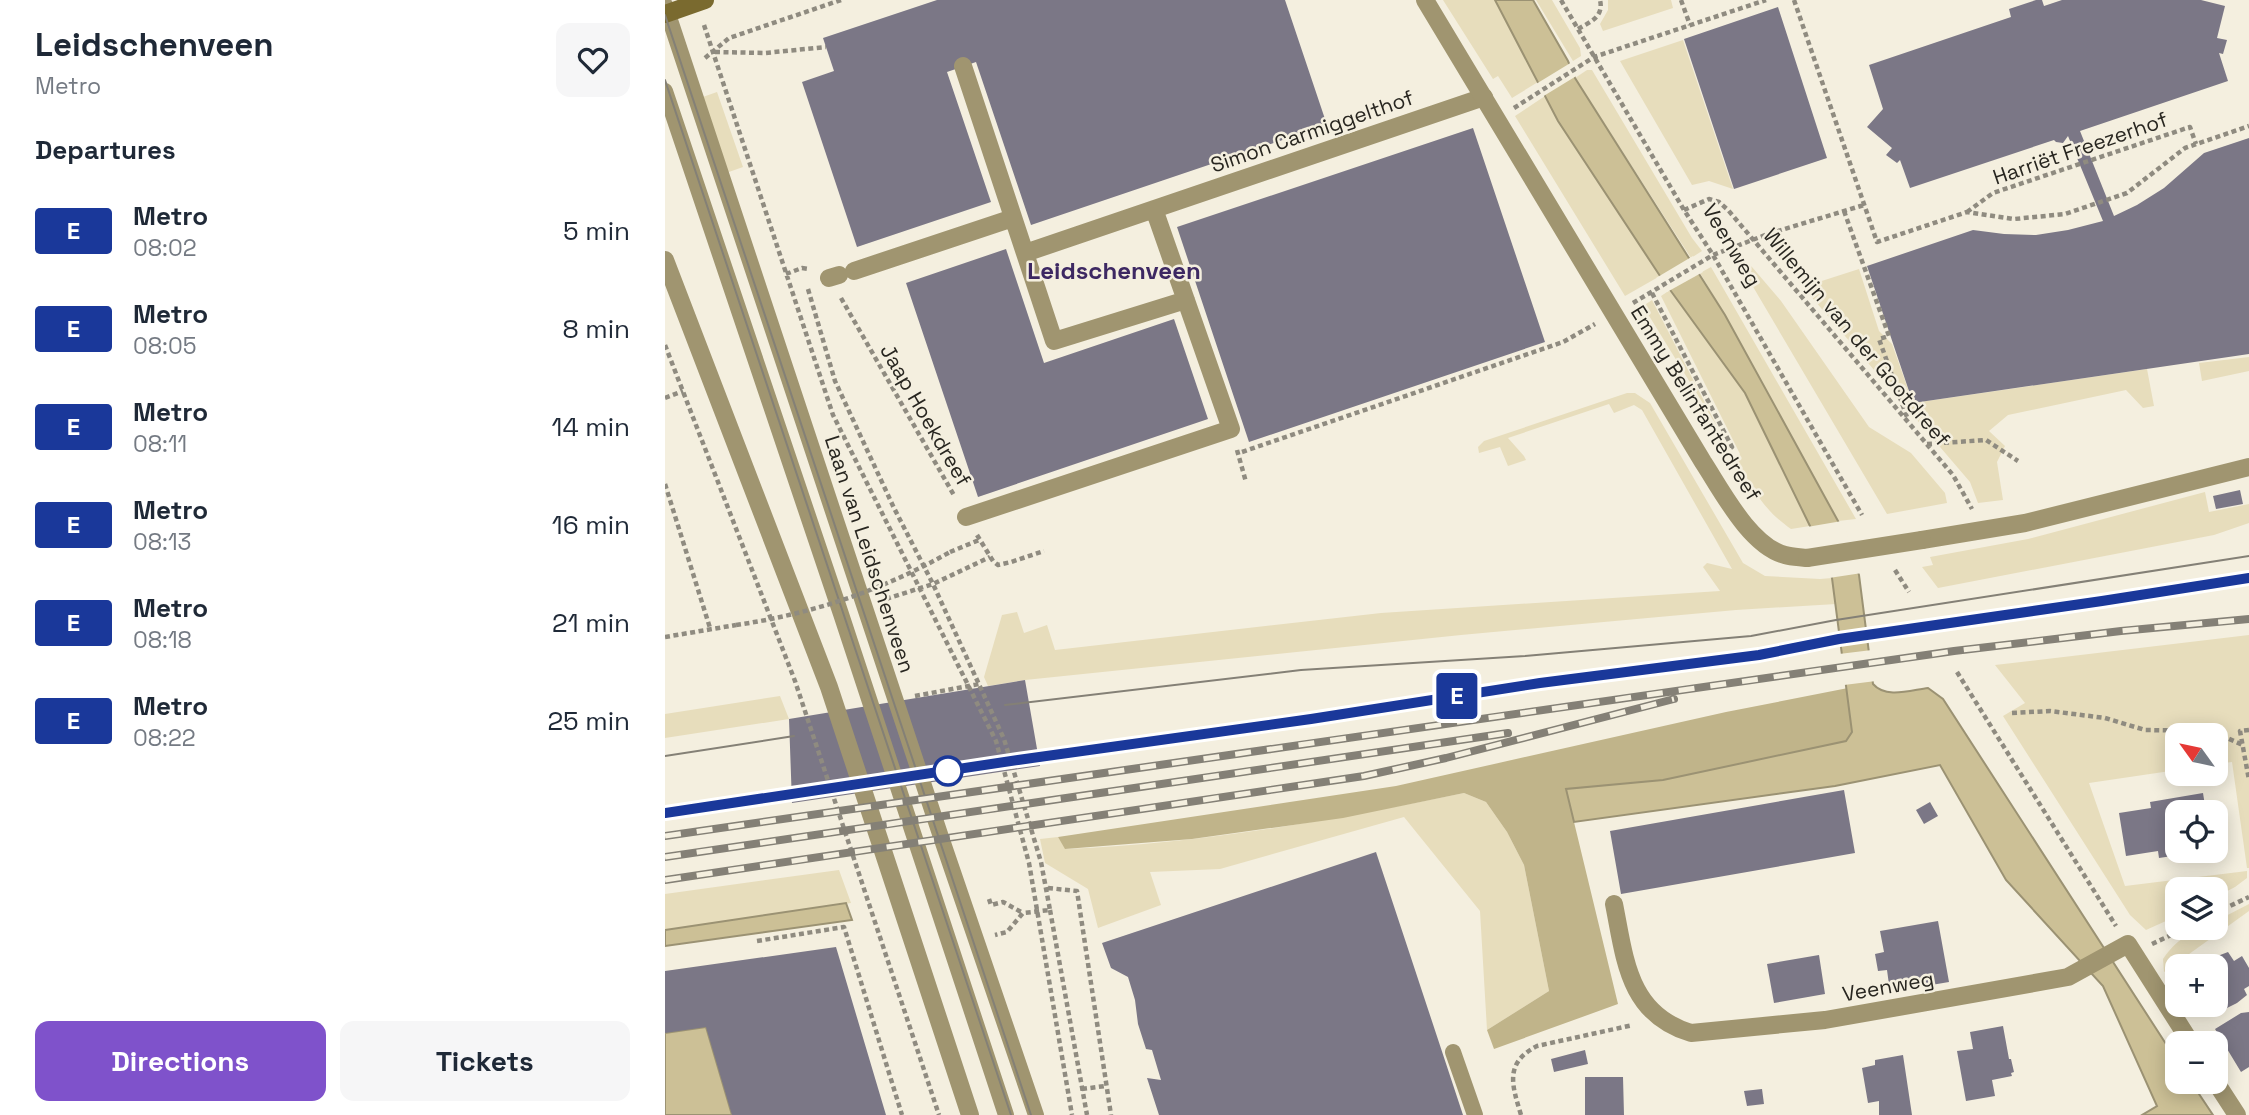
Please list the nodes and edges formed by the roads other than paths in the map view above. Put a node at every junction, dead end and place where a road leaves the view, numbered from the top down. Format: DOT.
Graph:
graph roads {
  1 [pos="705,0"];
  2 [pos="1425,0"];
  3 [pos="666,11"];
  4 [pos="963,66"];
  5 [pos="665,91"];
  6 [pos="1484,97"];
  7 [pos="1154,209"];
  8 [pos="1013,218"];
  9 [pos="1025,253"];
  10 [pos="665,260"];
  11 [pos="841,275"];
  12 [pos="1186,300"];
  13 [pos="2249,467"];
  14 [pos="967,517"];
  15 [pos="1614,904"];
  16 [pos="2183,1031"];
  17 [pos="1454,1052"];
  18 [pos="2223,1094"];
  19 [pos="970,1115"];
  20 [pos="1006,1115"];
  21 [pos="1036,1115"];
  22 [pos="1475,1115"];
  23 [pos="2237,1115"];
  1 -- 3 [label="main road"];
  2 -- 6 [label="street, Emmy Belinfantedreef"];
  3 -- 21 [label="lane, Laan van Leidschenveen"];
  4 -- 8 [label="street"];
  5 -- 20 [label="lane"];
  6 -- 7 [label="street, Simon Carmiggelthof"];
  6 -- 13 [label="street, Emmy Belinfantedreef, bridge"];
  7 -- 9 [label="street, Simon Carmiggelthof"];
  7 -- 12 [label="street"];
  8 -- 9 [label="street"];
  8 -- 11 [label="street"];
  9 -- 12 [label="street"];
  10 -- 19 [label="street"];
  12 -- 14 [label="street"];
  15 -- 16 [label="street, Veenweg"];
  17 -- 22 [label="lane"];
  18 -- 23 [label="street"];
}
